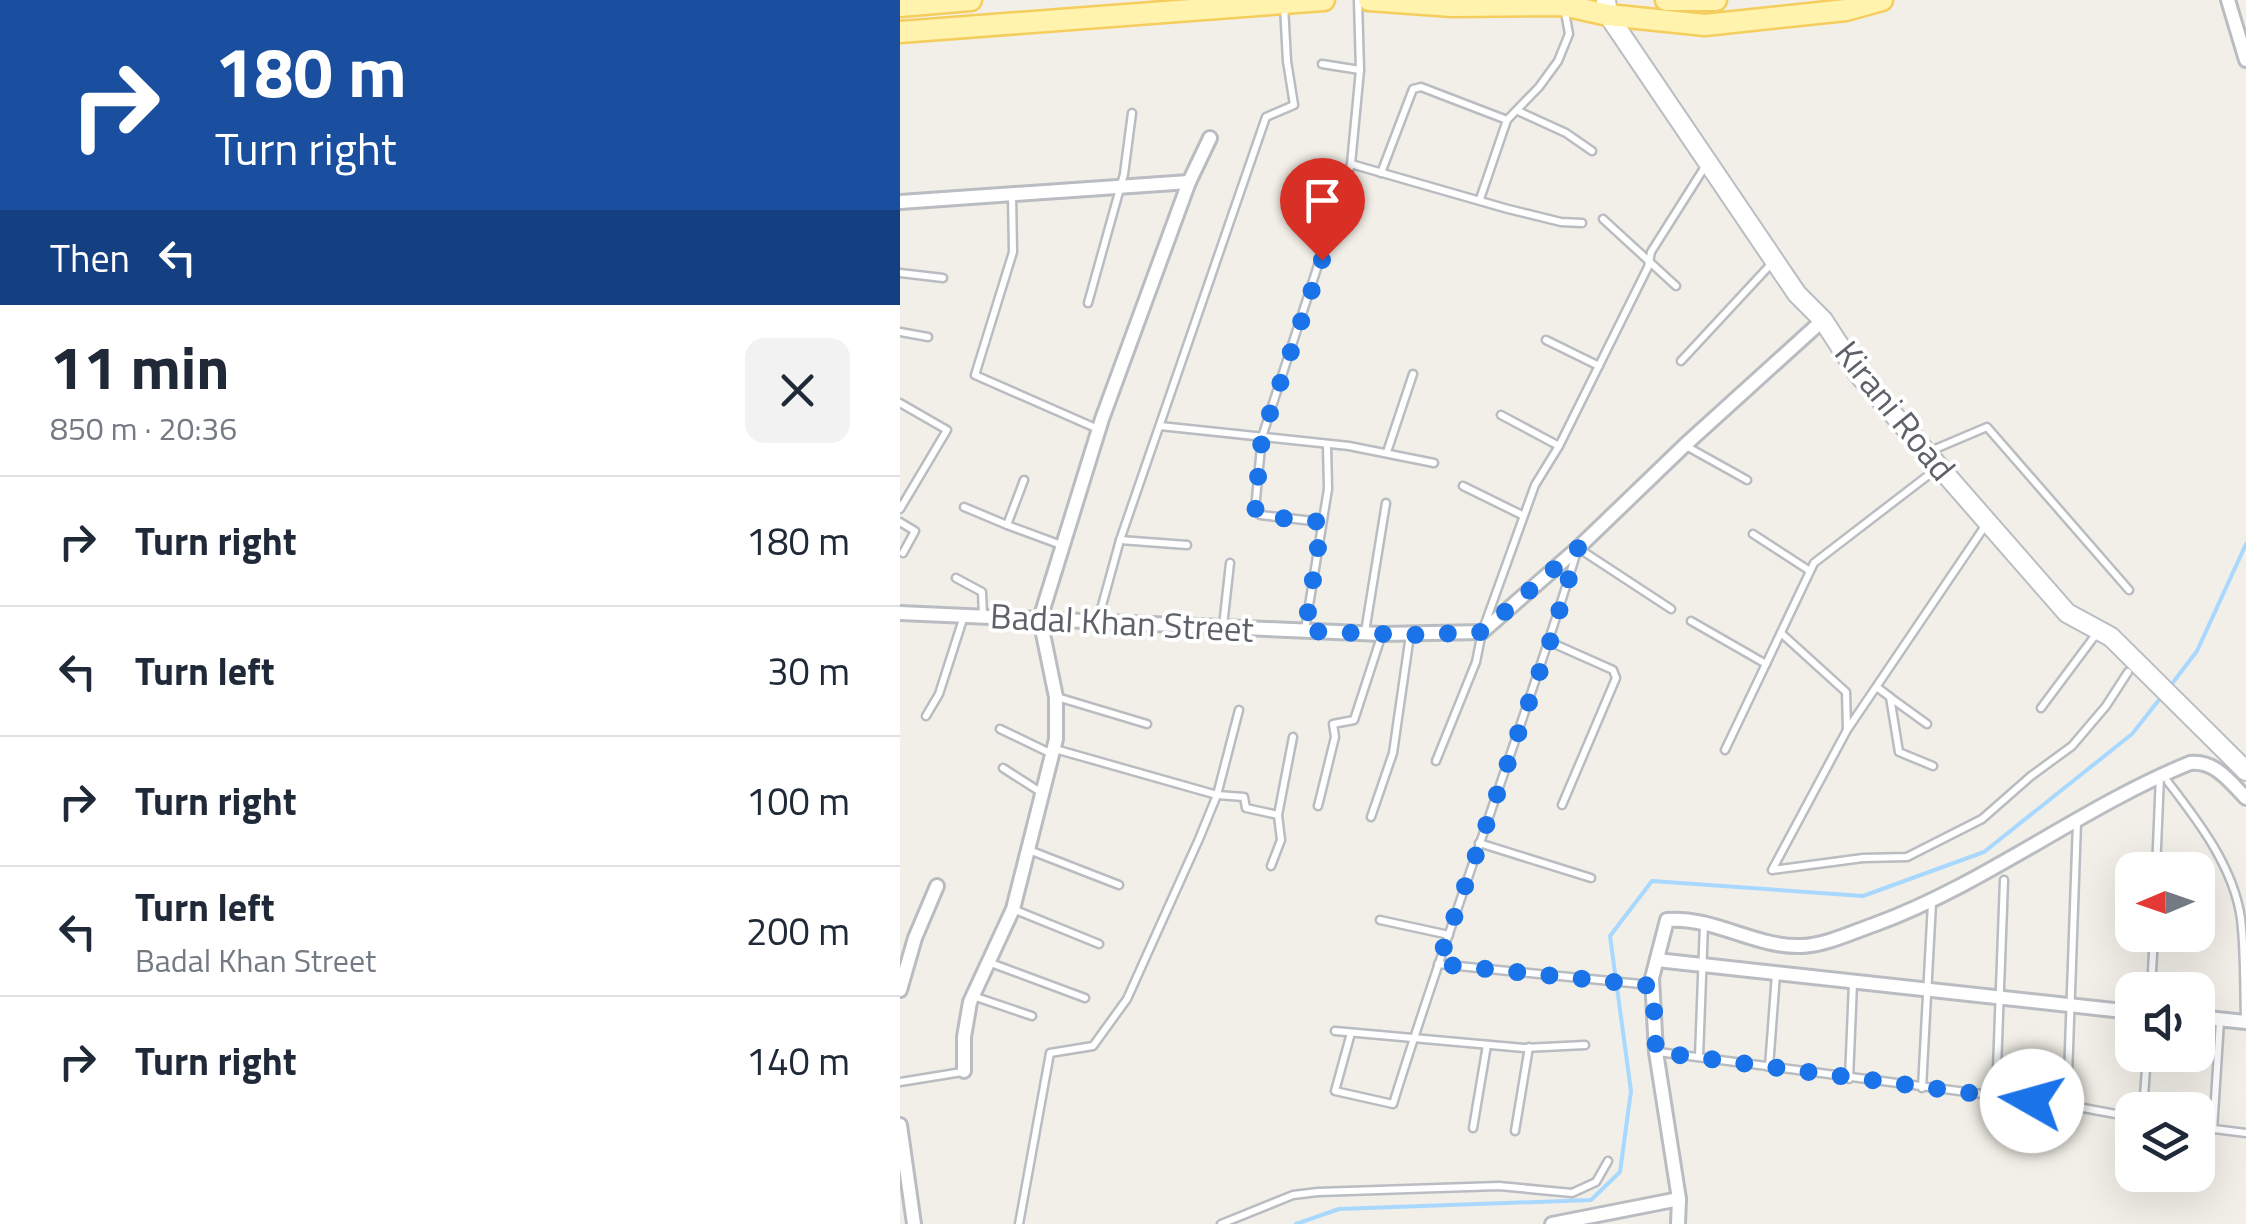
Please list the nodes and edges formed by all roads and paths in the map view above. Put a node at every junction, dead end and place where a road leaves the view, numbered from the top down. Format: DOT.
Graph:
graph roads {
  1 [pos="970,0"];
  2 [pos="1324,0"];
  3 [pos="1358,0"];
  4 [pos="1369,0"];
  5 [pos="1666,0"];
  6 [pos="1716,0"];
  7 [pos="1882,0"];
  8 [pos="2228,0"];
  9 [pos="1284,1"];
  10 [pos="1563,5"];
  11 [pos="900,6"];
  12 [pos="1607,7"];
  13 [pos="900,32"];
  14 [pos="2246,60"];
  15 [pos="1322,64"];
  16 [pos="1360,70"];
  17 [pos="1518,111"];
  18 [pos="1132,113"];
  19 [pos="1507,120"];
  20 [pos="1210,138"];
  21 [pos="1592,151"];
  22 [pos="1351,164"];
  23 [pos="1707,164"];
  24 [pos="1382,174"];
  25 [pos="1188,182"];
  26 [pos="1118,187"];
  27 [pos="1012,194"];
  28 [pos="1480,199"];
  29 [pos="900,202"];
  30 [pos="1603,220"];
  31 [pos="1582,222"];
  32 [pos="1649,261"];
  33 [pos="1774,261"];
  34 [pos="900,273"];
  35 [pos="942,278"];
  36 [pos="1676,286"];
  37 [pos="1088,303"];
  38 [pos="1823,320"];
  39 [pos="900,332"];
  40 [pos="928,337"];
  41 [pos="1546,340"];
  42 [pos="1681,361"];
  43 [pos="1599,366"];
  44 [pos="1413,374"];
  45 [pos="900,402"];
  46 [pos="1501,415"];
  47 [pos="1160,426"];
  48 [pos="1099,429"];
  49 [pos="1262,437"];
  50 [pos="1328,445"];
  51 [pos="1685,445"];
  52 [pos="1559,446"];
  53 [pos="1387,452"];
  54 [pos="1933,460"];
  55 [pos="1434,462"];
  56 [pos="1024,480"];
  57 [pos="1747,480"];
  58 [pos="1464,486"];
  59 [pos="1386,504"];
  60 [pos="964,507"];
  61 [pos="900,509"];
  62 [pos="1522,515"];
  63 [pos="900,522"];
  64 [pos="1322,522"];
  65 [pos="1988,522"];
  66 [pos="1008,524"];
  67 [pos="1753,534"];
  68 [pos="1120,540"];
  69 [pos="1187,545"];
  70 [pos="1064,546"];
  71 [pos="1578,548"];
  72 [pos="902,553"];
  73 [pos="1230,563"];
  74 [pos="1810,571"];
  75 [pos="956,578"];
  76 [pos="2129,590"];
  77 [pos="1671,608"];
  78 [pos="900,613"];
  79 [pos="964,616"];
  80 [pos="983,617"];
  81 [pos="1040,619"];
  82 [pos="1692,621"];
  83 [pos="1098,622"];
  84 [pos="1222,628"];
  85 [pos="1305,631"];
  86 [pos="1482,632"];
  87 [pos="1781,633"];
  88 [pos="2105,633"];
  89 [pos="1365,634"];
  90 [pos="1382,634"];
  91 [pos="1410,635"];
  92 [pos="1550,642"];
  93 [pos="1766,664"];
  94 [pos="2128,672"];
  95 [pos="1877,688"];
  96 [pos="1056,696"];
  97 [pos="1890,698"];
  98 [pos="2041,708"];
  99 [pos="1239,710"];
  100 [pos="926,716"];
  101 [pos="1148,724"];
  102 [pos="1927,724"];
  103 [pos="1000,728"];
  104 [pos="1848,730"];
  105 [pos="1293,737"];
  106 [pos="1725,750"];
  107 [pos="1053,752"];
  108 [pos="1436,761"];
  109 [pos="1934,766"];
  110 [pos="1003,768"];
  111 [pos="2246,771"];
  112 [pos="2164,779"];
  113 [pos="1043,794"];
  114 [pos="1217,795"];
  115 [pos="2246,798"];
  116 [pos="1562,805"];
  117 [pos="1318,806"];
  118 [pos="1278,815"];
  119 [pos="1371,817"];
  120 [pos="2077,820"];
  121 [pos="1479,842"];
  122 [pos="1029,850"];
  123 [pos="2158,852"];
  124 [pos="1271,866"];
  125 [pos="1592,878"];
  126 [pos="2004,880"];
  127 [pos="1120,885"];
  128 [pos="937,886"];
  129 [pos="1932,903"];
  130 [pos="1012,909"];
  131 [pos="1380,920"];
  132 [pos="1704,924"];
  133 [pos="1449,935"];
  134 [pos="1099,944"];
  135 [pos="1657,960"];
  136 [pos="988,962"];
  137 [pos="1438,964"];
  138 [pos="1700,965"];
  139 [pos="1776,974"];
  140 [pos="1853,984"];
  141 [pos="1647,985"];
  142 [pos="900,990"];
  143 [pos="1928,991"];
  144 [pos="973,996"];
  145 [pos="2000,997"];
  146 [pos="1084,998"];
  147 [pos="2072,1006"];
  148 [pos="2115,1010"];
  149 [pos="1032,1016"];
  150 [pos="2215,1019"];
  151 [pos="2220,1019"];
  152 [pos="2246,1022"];
  153 [pos="1335,1031"];
  154 [pos="1350,1033"];
  155 [pos="1412,1040"];
  156 [pos="1487,1045"];
  157 [pos="1585,1045"];
  158 [pos="1529,1048"];
  159 [pos="1656,1052"];
  160 [pos="1699,1057"];
  161 [pos="1769,1067"];
  162 [pos="964,1072"];
  163 [pos="1849,1079"];
  164 [pos="900,1082"];
  165 [pos="1922,1088"];
  166 [pos="1996,1096"];
  167 [pos="2215,1098"];
  168 [pos="2066,1105"];
  169 [pos="2115,1114"];
  170 [pos="900,1125"];
  171 [pos="1473,1128"];
  172 [pos="2215,1130"];
  173 [pos="1515,1131"];
  174 [pos="2246,1134"];
  175 [pos="1608,1161"];
  176 [pos="1679,1200"];
  177 [pos="914,1224"];
  178 [pos="1019,1224"];
  179 [pos="1222,1224"];
  180 [pos="1552,1224"];
  181 [pos="1678,1224"];
  1 -- 11 [label="main road"];
  2 -- 9 [label="main road"];
  3 -- 16 [label="lane"];
  4 -- 10 [label="main road"];
  5 -- 6 [label="main road"];
  7 -- 12 [label="main road"];
  8 -- 14 [label="street"];
  9 -- 13 [label="main road"];
  9 -- 47 [label="lane"];
  10 -- 12 [label="main road"];
  10 -- 17 [label="lane"];
  12 -- 23 [label="main road, Kirani Road"];
  15 -- 16 [label="lane"];
  16 -- 22 [label="lane"];
  17 -- 19 [label="lane"];
  17 -- 21 [label="lane"];
  18 -- 26 [label="lane"];
  19 -- 24 [label="lane"];
  19 -- 28 [label="lane"];
  20 -- 25 [label="street"];
  22 -- 24 [label="lane"];
  22 -- 49 [label="lane"];
  23 -- 32 [label="lane"];
  23 -- 33 [label="main road, Kirani Road"];
  24 -- 28 [label="lane"];
  25 -- 26 [label="street"];
  25 -- 48 [label="street"];
  26 -- 27 [label="street"];
  26 -- 37 [label="lane"];
  27 -- 29 [label="street"];
  27 -- 48 [label="lane"];
  28 -- 31 [label="lane"];
  30 -- 32 [label="lane"];
  32 -- 36 [label="lane"];
  32 -- 43 [label="lane"];
  33 -- 38 [label="main road, Kirani Road"];
  33 -- 42 [label="lane"];
  34 -- 35 [label="lane"];
  38 -- 51 [label="street"];
  38 -- 54 [label="main road, Kirani Road"];
  39 -- 40 [label="lane"];
  41 -- 43 [label="lane"];
  43 -- 52 [label="lane"];
  44 -- 53 [label="lane"];
  45 -- 61 [label="lane"];
  46 -- 52 [label="lane"];
  47 -- 49 [label="lane"];
  47 -- 68 [label="lane"];
  48 -- 70 [label="street"];
  49 -- 50 [label="lane"];
  49 -- 64 [label="lane"];
  50 -- 53 [label="lane"];
  50 -- 64 [label="lane"];
  51 -- 57 [label="lane"];
  51 -- 71 [label="street"];
  52 -- 62 [label="lane"];
  53 -- 55 [label="lane"];
  54 -- 65 [label="main road, Kirani Road"];
  54 -- 74 [label="lane"];
  54 -- 76 [label="lane"];
  56 -- 66 [label="lane"];
  58 -- 62 [label="lane"];
  59 -- 89 [label="lane"];
  60 -- 66 [label="lane"];
  62 -- 86 [label="lane"];
  63 -- 72 [label="lane"];
  64 -- 85 [label="lane"];
  65 -- 88 [label="main road, Kirani Road"];
  65 -- 95 [label="lane"];
  66 -- 70 [label="lane"];
  67 -- 74 [label="lane"];
  68 -- 69 [label="lane"];
  68 -- 83 [label="lane"];
  70 -- 81 [label="street"];
  71 -- 77 [label="lane"];
  71 -- 86 [label="street"];
  71 -- 92 [label="lane"];
  73 -- 84 [label="lane"];
  74 -- 87 [label="lane"];
  75 -- 80 [label="lane"];
  78 -- 79 [label="street, Badal Khan Street"];
  79 -- 80 [label="street, Badal Khan Street"];
  79 -- 100 [label="lane"];
  80 -- 81 [label="street, Badal Khan Street"];
  81 -- 83 [label="street, Badal Khan Street"];
  81 -- 96 [label="street"];
  82 -- 93 [label="lane"];
  83 -- 84 [label="street, Badal Khan Street"];
  84 -- 85 [label="street, Badal Khan Street"];
  85 -- 89 [label="street, Badal Khan Street"];
  86 -- 91 [label="street, Badal Khan Street"];
  86 -- 108 [label="lane"];
  87 -- 93 [label="lane"];
  87 -- 104 [label="lane"];
  88 -- 98 [label="lane"];
  88 -- 111 [label="main road, Kirani Road"];
  89 -- 90 [label="street, Badal Khan Street"];
  90 -- 91 [label="street, Badal Khan Street"];
  90 -- 117 [label="lane"];
  91 -- 119 [label="lane"];
  92 -- 116 [label="lane"];
  92 -- 121 [label="lane"];
  93 -- 106 [label="lane"];
  94 -- 104 [label="lane"];
  95 -- 97 [label="lane"];
  95 -- 104 [label="lane"];
  96 -- 101 [label="lane"];
  96 -- 107 [label="street"];
  97 -- 102 [label="lane"];
  97 -- 109 [label="lane"];
  99 -- 114 [label="lane"];
  103 -- 107 [label="lane"];
  105 -- 118 [label="lane"];
  107 -- 113 [label="street"];
  107 -- 114 [label="lane"];
  110 -- 113 [label="lane"];
  112 -- 115 [label="street"];
  112 -- 120 [label="street"];
  112 -- 123 [label="lane"];
  112 -- 152 [label="lane"];
  113 -- 122 [label="street"];
  114 -- 118 [label="lane"];
  114 -- 178 [label="lane"];
  118 -- 124 [label="lane"];
  120 -- 129 [label="street"];
  120 -- 147 [label="lane"];
  121 -- 125 [label="lane"];
  121 -- 133 [label="lane"];
  122 -- 127 [label="lane"];
  122 -- 130 [label="street"];
  126 -- 145 [label="lane"];
  128 -- 142 [label="street"];
  129 -- 132 [label="street"];
  129 -- 143 [label="lane"];
  130 -- 134 [label="lane"];
  130 -- 136 [label="street"];
  131 -- 133 [label="lane"];
  132 -- 135 [label="street"];
  132 -- 138 [label="lane"];
  133 -- 137 [label="lane"];
  135 -- 138 [label="street"];
  135 -- 141 [label="street"];
  136 -- 144 [label="street"];
  136 -- 146 [label="lane"];
  137 -- 141 [label="lane"];
  137 -- 155 [label="lane"];
  138 -- 139 [label="street"];
  138 -- 160 [label="lane"];
  139 -- 140 [label="street"];
  139 -- 161 [label="lane"];
  140 -- 143 [label="street"];
  140 -- 163 [label="lane"];
  141 -- 159 [label="street"];
  143 -- 145 [label="street"];
  143 -- 165 [label="lane"];
  144 -- 149 [label="lane"];
  144 -- 162 [label="street"];
  145 -- 147 [label="street"];
  145 -- 166 [label="lane"];
  147 -- 148 [label="street"];
  147 -- 168 [label="lane"];
  150 -- 151 [label="street"];
  151 -- 152 [label="street"];
  151 -- 167 [label="lane"];
  153 -- 154 [label="lane"];
  154 -- 155 [label="lane"];
  154 -- 155 [label="lane"];
  155 -- 156 [label="lane"];
  156 -- 158 [label="lane"];
  156 -- 171 [label="lane"];
  157 -- 158 [label="lane"];
  158 -- 173 [label="lane"];
  159 -- 160 [label="lane"];
  159 -- 176 [label="street"];
  160 -- 161 [label="lane"];
  161 -- 163 [label="lane"];
  162 -- 164 [label="lane"];
  163 -- 165 [label="lane"];
  165 -- 166 [label="lane"];
  166 -- 168 [label="lane"];
  168 -- 169 [label="lane"];
  170 -- 177 [label="street"];
  172 -- 174 [label="lane"];
  175 -- 179 [label="lane"];
  176 -- 180 [label="street"];
  176 -- 181 [label="street"];
}
